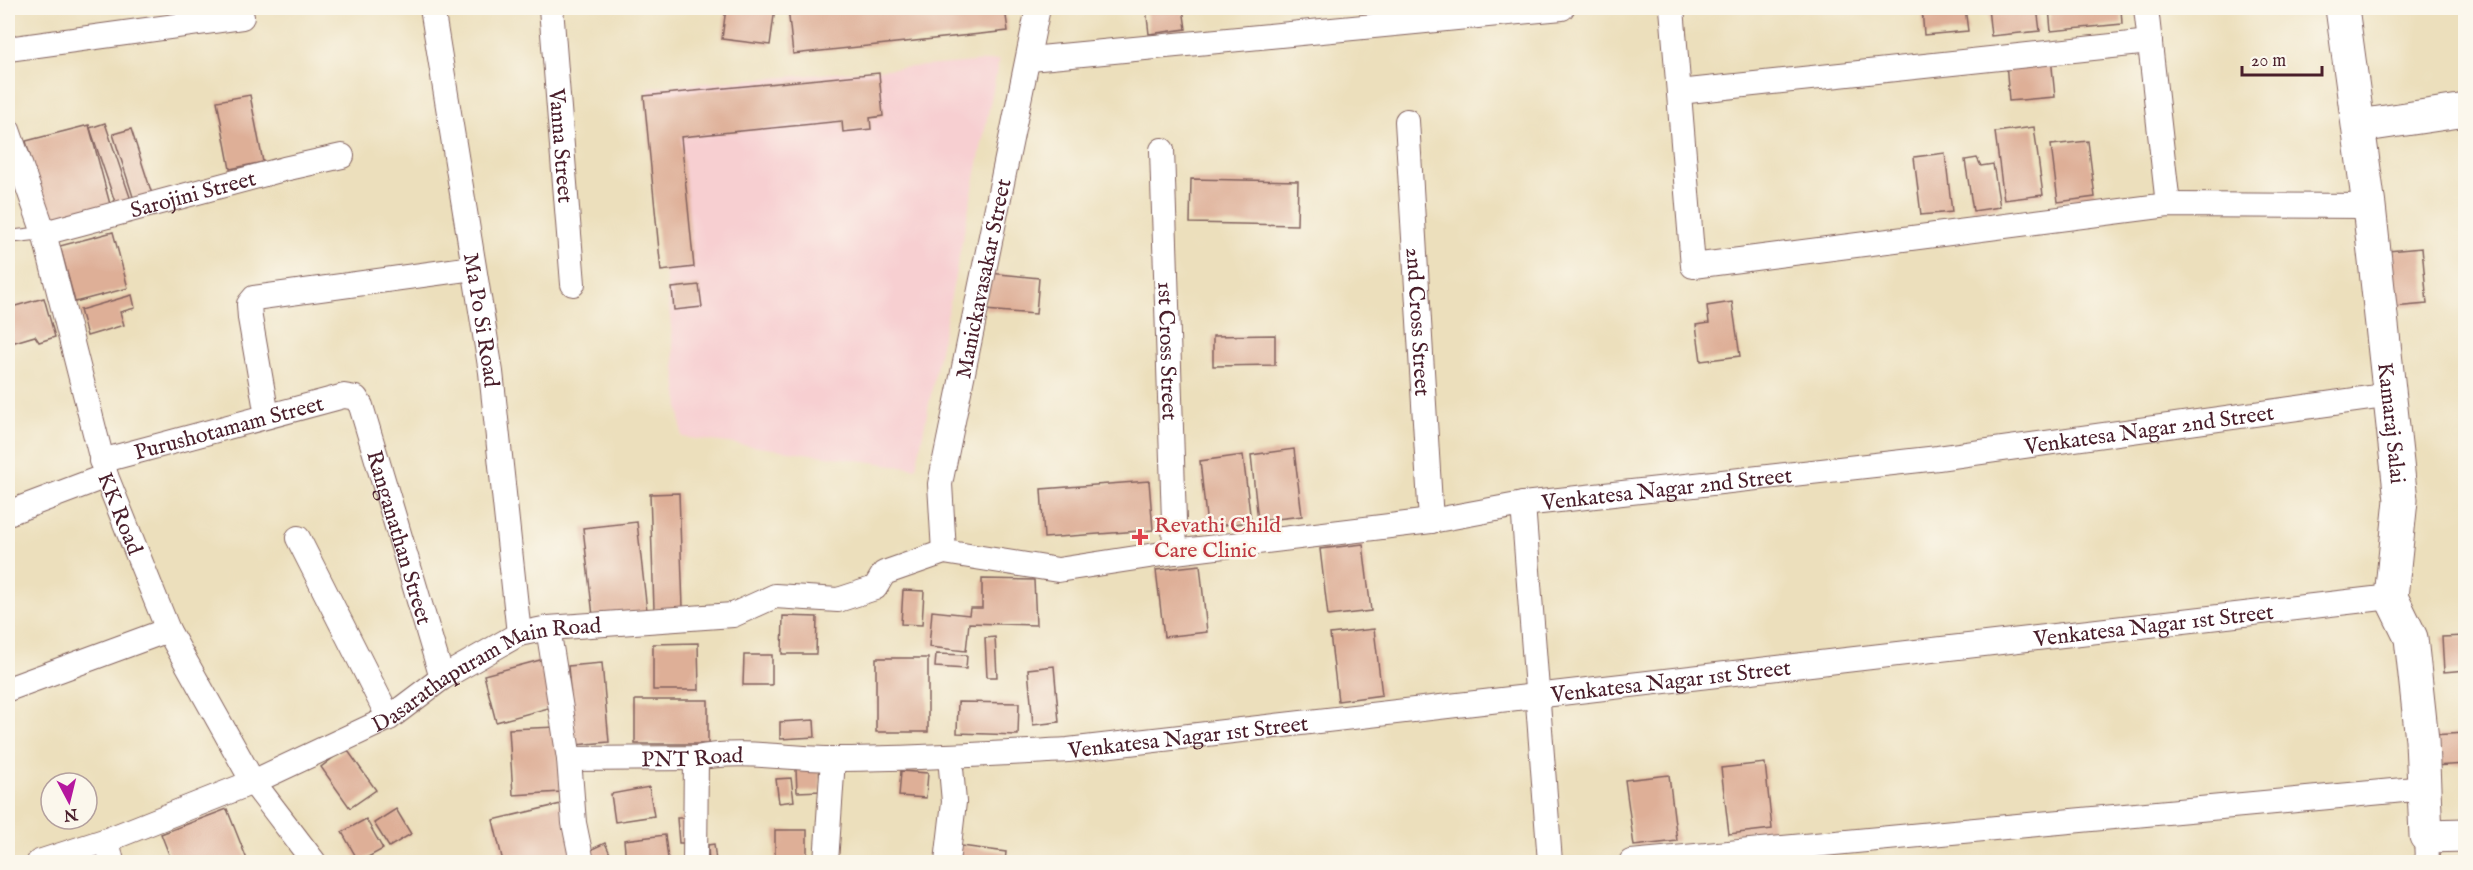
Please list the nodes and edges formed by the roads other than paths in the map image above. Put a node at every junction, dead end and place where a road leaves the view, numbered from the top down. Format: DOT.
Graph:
graph roads {
  1 [pos="432,8"];
  2 [pos="551,8"];
  3 [pos="1038,8"];
  4 [pos="1562,8"];
  5 [pos="1672,8"];
  6 [pos="2146,8"];
  7 [pos="2343,8"];
  8 [pos="242,17"];
  9 [pos="2150,42"];
  10 [pos="8,49"];
  11 [pos="1029,59"];
  12 [pos="1679,92"];
  13 [pos="2466,110"];
  14 [pos="1407,122"];
  15 [pos="2359,126"];
  16 [pos="8,130"];
  17 [pos="1162,150"];
  18 [pos="342,156"];
  19 [pos="2168,205"];
  20 [pos="2369,206"];
  21 [pos="44,233"];
  22 [pos="8,237"];
  23 [pos="473,268"];
  24 [pos="573,284"];
  25 [pos="2391,395"];
  26 [pos="356,398"];
  27 [pos="267,416"];
  28 [pos="104,469"];
  29 [pos="1523,504"];
  30 [pos="8,513"];
  31 [pos="1431,521"];
  32 [pos="298,538"];
  33 [pos="944,552"];
  34 [pos="1175,552"];
  35 [pos="2391,597"];
  36 [pos="548,628"];
  37 [pos="168,630"];
  38 [pos="519,634"];
  39 [pos="442,678"];
  40 [pos="8,689"];
  41 [pos="1537,696"];
  42 [pos="389,718"];
  43 [pos="950,757"];
  44 [pos="696,758"];
  45 [pos="568,759"];
  46 [pos="833,759"];
  47 [pos="253,782"];
  48 [pos="2425,788"];
  49 [pos="2466,835"];
  50 [pos="2427,849"];
  51 [pos="109,851"];
  52 [pos="39,862"];
  53 [pos="314,862"];
  54 [pos="582,862"];
  55 [pos="695,862"];
  56 [pos="826,862"];
  57 [pos="947,862"];
  58 [pos="1550,862"];
  59 [pos="1631,862"];
  1 -- 23 [label="street, Ma Po Si Road"];
  2 -- 24 [label="street, Vanna Street"];
  3 -- 11 [label="street, Manickavasakar Street"];
  4 -- 11 [label="street"];
  5 -- 12 [label="street"];
  6 -- 9 [label="street"];
  7 -- 15 [label="street, Kamaraj Salai"];
  8 -- 10 [label="street"];
  9 -- 12 [label="street"];
  9 -- 19 [label="street"];
  11 -- 33 [label="street, Manickavasakar Street"];
  12 -- 19 [label="street"];
  13 -- 15 [label="street"];
  14 -- 31 [label="street, 2nd Cross Street"];
  15 -- 20 [label="street, Kamaraj Salai"];
  16 -- 21 [label="street, KK Road"];
  17 -- 34 [label="street, 1st Cross Street"];
  18 -- 21 [label="street, Sarojini Street"];
  19 -- 20 [label="street"];
  20 -- 25 [label="street, Kamaraj Salai"];
  21 -- 22 [label="lane"];
  21 -- 28 [label="street, KK Road"];
  23 -- 27 [label="street"];
  23 -- 38 [label="street, Ma Po Si Road"];
  25 -- 29 [label="street, Venkatesa Nagar 2nd Street"];
  25 -- 35 [label="street, Kamaraj Salai"];
  26 -- 27 [label="street, Purushotamam Street"];
  26 -- 39 [label="street, Ranganathan Street"];
  27 -- 28 [label="street, Purushotamam Street"];
  28 -- 30 [label="street, Purushotamam Street"];
  28 -- 37 [label="street, KK Road"];
  29 -- 31 [label="street, Venkatesa Nagar 2nd Street"];
  29 -- 41 [label="street"];
  31 -- 34 [label="street, Venkatesa Nagar 2nd Street"];
  32 -- 42 [label="street"];
  33 -- 34 [label="street, Venkatesa Nagar 2nd Street"];
  33 -- 36 [label="street, Dasarathapuram Main Road"];
  35 -- 41 [label="street, Venkatesa Nagar 1st Street"];
  35 -- 48 [label="street"];
  36 -- 38 [label="street, Dasarathapuram Main Road"];
  36 -- 45 [label="street"];
  37 -- 40 [label="street"];
  37 -- 47 [label="street, KK Road"];
  38 -- 39 [label="street, Dasarathapuram Main Road"];
  39 -- 42 [label="street, Dasarathapuram Main Road"];
  41 -- 43 [label="street, Venkatesa Nagar 1st Street"];
  41 -- 58 [label="street"];
  42 -- 47 [label="street, Dasarathapuram Main Road"];
  43 -- 46 [label="street, PNT Road"];
  43 -- 57 [label="street"];
  44 -- 45 [label="street, PNT Road"];
  44 -- 46 [label="street, PNT Road"];
  44 -- 55 [label="street"];
  45 -- 54 [label="street"];
  46 -- 56 [label="street"];
  47 -- 51 [label="street, Dasarathapuram Main Road"];
  47 -- 53 [label="street, KK Road"];
  48 -- 50 [label="street"];
  48 -- 59 [label="street"];
  49 -- 50 [label="street"];
  51 -- 52 [label="street, Dasarathapuram Main Road"];
}
